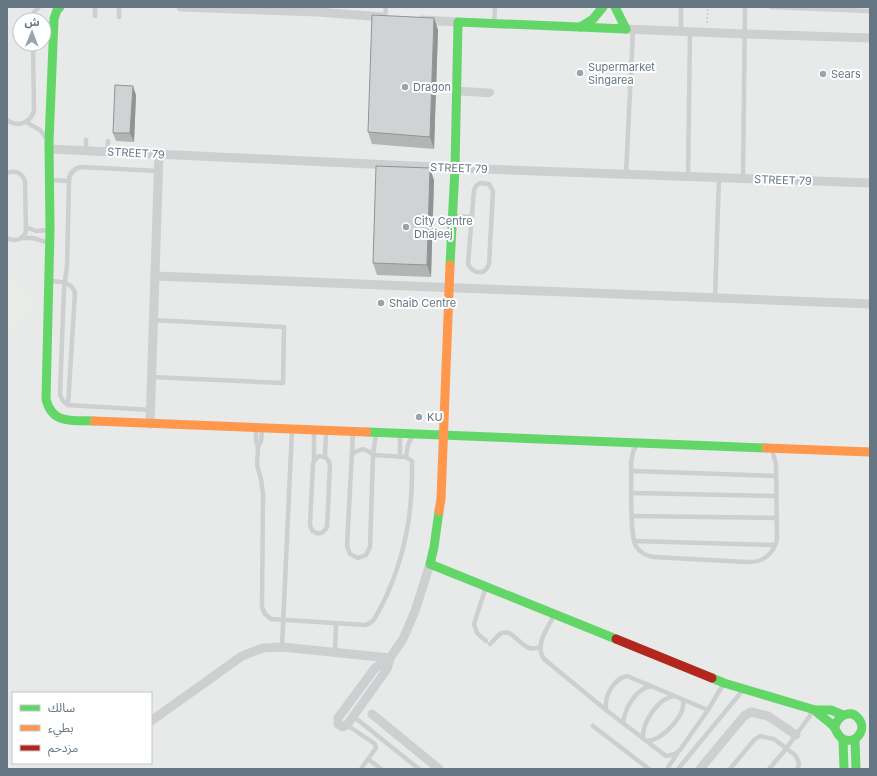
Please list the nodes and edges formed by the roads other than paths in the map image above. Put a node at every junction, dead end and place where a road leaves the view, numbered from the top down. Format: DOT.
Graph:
graph roads {
  1 [pos="60,7"];
  2 [pos="95,7"];
  3 [pos="119,7"];
  4 [pos="181,7"];
  5 [pos="206,7"];
  6 [pos="386,7"];
  7 [pos="495,7"];
  8 [pos="603,7"];
  9 [pos="614,7"];
  10 [pos="681,7"];
  11 [pos="745,7"];
  12 [pos="770,7"];
  13 [pos="318,10"];
  14 [pos="870,11"];
  15 [pos="95,16"];
  16 [pos="119,17"];
  17 [pos="389,17"];
  18 [pos="414,19"];
  19 [pos="458,22"];
  20 [pos="494,24"];
  21 [pos="580,27"];
  22 [pos="630,30"];
  23 [pos="686,32"];
  24 [pos="744,34"];
  25 [pos="870,38"];
  26 [pos="33,52"];
  27 [pos="456,91"];
  28 [pos="7,120"];
  29 [pos="26,122"];
  30 [pos="86,140"];
  31 [pos="108,141"];
  32 [pos="49,146"];
  33 [pos="86,150"];
  34 [pos="107,152"];
  35 [pos="159,154"];
  36 [pos="455,168"];
  37 [pos="158,171"];
  38 [pos="7,173"];
  39 [pos="626,174"];
  40 [pos="688,176"];
  41 [pos="719,178"];
  42 [pos="743,178"];
  43 [pos="50,180"];
  44 [pos="69,182"];
  45 [pos="870,183"];
  46 [pos="453,216"];
  47 [pos="472,217"];
  48 [pos="26,227"];
  49 [pos="50,230"];
  50 [pos="7,238"];
  51 [pos="22,238"];
  52 [pos="50,244"];
  53 [pos="155,276"];
  54 [pos="49,281"];
  55 [pos="64,282"];
  56 [pos="449,287"];
  57 [pos="715,298"];
  58 [pos="870,304"];
  59 [pos="153,320"];
  60 [pos="152,377"];
  61 [pos="68,404"];
  62 [pos="151,410"];
  63 [pos="150,424"];
  64 [pos="259,428"];
  65 [pos="292,429"];
  66 [pos="314,430"];
  67 [pos="326,430"];
  68 [pos="354,431"];
  69 [pos="377,432"];
  70 [pos="400,433"];
  71 [pos="413,433"];
  72 [pos="443,434"];
  73 [pos="638,442"];
  74 [pos="772,448"];
  75 [pos="870,452"];
  76 [pos="352,455"];
  77 [pos="373,455"];
  78 [pos="325,457"];
  79 [pos="400,457"];
  80 [pos="406,457"];
  81 [pos="314,460"];
  82 [pos="631,471"];
  83 [pos="776,476"];
  84 [pos="632,492"];
  85 [pos="776,496"];
  86 [pos="632,516"];
  87 [pos="776,518"];
  88 [pos="634,541"];
  89 [pos="775,545"];
  90 [pos="430,564"];
  91 [pos="486,587"];
  92 [pos="554,615"];
  93 [pos="283,620"];
  94 [pos="336,624"];
  95 [pos="282,647"];
  96 [pos="540,647"];
  97 [pos="335,652"];
  98 [pos="390,658"];
  99 [pos="724,682"];
  100 [pos="652,686"];
  101 [pos="744,689"];
  102 [pos="676,696"];
  103 [pos="683,700"];
  104 [pos="606,710"];
  105 [pos="708,710"];
  106 [pos="815,710"];
  107 [pos="372,714"];
  108 [pos="843,715"];
  109 [pos="353,716"];
  110 [pos="857,716"];
  111 [pos="870,717"];
  112 [pos="152,720"];
  113 [pos="623,723"];
  114 [pos="347,725"];
  115 [pos="593,726"];
  116 [pos="835,727"];
  117 [pos="866,730"];
  118 [pos="796,735"];
  119 [pos="643,738"];
  120 [pos="855,739"];
  121 [pos="843,740"];
  122 [pos="647,741"];
  123 [pos="786,749"];
  124 [pos="680,750"];
  125 [pos="368,759"];
  126 [pos="362,769"];
  127 [pos="380,769"];
  128 [pos="419,769"];
  129 [pos="439,769"];
  130 [pos="649,769"];
  131 [pos="667,769"];
  132 [pos="678,769"];
  133 [pos="700,769"];
  134 [pos="730,769"];
  135 [pos="769,769"];
  136 [pos="797,769"];
  137 [pos="844,769"];
  138 [pos="856,769"];
  1 -- 32 [label="street"];
  2 -- 15 [label="lane"];
  3 -- 16 [label="lane"];
  4 -- 5 [label="street"];
  5 -- 13 [label="street"];
  6 -- 17 [label="lane"];
  7 -- 20 [label="lane"];
  8 -- 21 [label="street"];
  9 -- 22 [label="street"];
  10 -- 23 [label="lane"];
  11 -- 24 [label="lane"];
  12 -- 14 [label="lane"];
  13 -- 17 [label="street"];
  18 -- 19 [label="street"];
  19 -- 20 [label="street"];
  19 -- 27 [label="street"];
  20 -- 21 [label="street"];
  21 -- 22 [label="street"];
  22 -- 23 [label="street"];
  22 -- 39 [label="lane"];
  23 -- 24 [label="street"];
  23 -- 40 [label="lane"];
  24 -- 25 [label="street"];
  24 -- 42 [label="lane"];
  26 -- 29 [label="lane"];
  27 -- 27 [label="lane"];
  27 -- 36 [label="street"];
  28 -- 29 [label="lane"];
  29 -- 32 [label="lane"];
  30 -- 33 [label="lane"];
  31 -- 34 [label="lane"];
  32 -- 33 [label="street, STREET 79"];
  32 -- 43 [label="street"];
  33 -- 34 [label="street, STREET 79"];
  34 -- 35 [label="street, STREET 79"];
  35 -- 36 [label="street, STREET 79"];
  35 -- 37 [label="street"];
  36 -- 39 [label="street, STREET 79"];
  36 -- 46 [label="street"];
  37 -- 44 [label="lane"];
  37 -- 53 [label="street"];
  38 -- 48 [label="lane"];
  39 -- 40 [label="street, STREET 79"];
  40 -- 41 [label="street, STREET 79"];
  41 -- 42 [label="street, STREET 79"];
  41 -- 57 [label="lane"];
  42 -- 45 [label="street, STREET 79"];
  43 -- 44 [label="lane"];
  43 -- 49 [label="street"];
  44 -- 55 [label="lane"];
  46 -- 47 [label="lane"];
  46 -- 56 [label="street"];
  47 -- 47 [label="lane"];
  48 -- 49 [label="lane"];
  48 -- 51 [label="lane"];
  49 -- 52 [label="street"];
  50 -- 51 [label="lane"];
  51 -- 52 [label="lane"];
  52 -- 54 [label="street"];
  53 -- 56 [label="street"];
  53 -- 59 [label="street"];
  54 -- 55 [label="lane"];
  54 -- 63 [label="street"];
  55 -- 61 [label="lane"];
  55 -- 61 [label="lane"];
  56 -- 57 [label="street"];
  56 -- 72 [label="street"];
  57 -- 58 [label="street"];
  59 -- 60 [label="street"];
  59 -- 60 [label="lane"];
  60 -- 62 [label="street"];
  61 -- 62 [label="lane"];
  62 -- 63 [label="street"];
  63 -- 64 [label="street"];
  64 -- 65 [label="street"];
  64 -- 93 [label="lane"];
  65 -- 66 [label="street"];
  65 -- 93 [label="lane"];
  66 -- 67 [label="street"];
  66 -- 81 [label="lane"];
  67 -- 68 [label="street"];
  67 -- 78 [label="lane"];
  68 -- 69 [label="street"];
  68 -- 76 [label="lane"];
  69 -- 70 [label="street"];
  69 -- 77 [label="lane"];
  70 -- 71 [label="street"];
  70 -- 79 [label="lane"];
  71 -- 72 [label="street"];
  71 -- 80 [label="lane"];
  72 -- 73 [label="street"];
  72 -- 90 [label="street"];
  73 -- 74 [label="street"];
  73 -- 82 [label="lane"];
  74 -- 75 [label="street"];
  74 -- 83 [label="lane"];
  76 -- 77 [label="lane"];
  76 -- 77 [label="lane"];
  77 -- 79 [label="lane"];
  78 -- 81 [label="lane"];
  78 -- 81 [label="lane"];
  79 -- 80 [label="lane"];
  80 -- 94 [label="lane"];
  82 -- 83 [label="lane"];
  82 -- 84 [label="lane"];
  83 -- 85 [label="lane"];
  84 -- 85 [label="lane"];
  84 -- 86 [label="lane"];
  85 -- 87 [label="lane"];
  86 -- 87 [label="lane"];
  86 -- 88 [label="lane"];
  87 -- 89 [label="lane"];
  88 -- 89 [label="lane"];
  88 -- 89 [label="lane"];
  90 -- 91 [label="street"];
  90 -- 98 [label="street"];
  91 -- 92 [label="street"];
  91 -- 96 [label="lane"];
  92 -- 96 [label="lane"];
  92 -- 99 [label="street"];
  93 -- 94 [label="lane"];
  93 -- 95 [label="lane"];
  94 -- 97 [label="lane"];
  95 -- 97 [label="street"];
  95 -- 112 [label="street"];
  96 -- 104 [label="lane"];
  97 -- 98 [label="street"];
  98 -- 109 [label="street"];
  98 -- 114 [label="street"];
  99 -- 101 [label="street"];
  99 -- 105 [label="lane"];
  100 -- 102 [label="lane"];
  100 -- 104 [label="lane"];
  100 -- 113 [label="lane"];
  101 -- 106 [label="street"];
  101 -- 132 [label="lane"];
  102 -- 103 [label="lane"];
  102 -- 119 [label="lane"];
  103 -- 105 [label="lane"];
  103 -- 122 [label="lane"];
  104 -- 113 [label="lane"];
  105 -- 124 [label="lane"];
  106 -- 108 [label="street"];
  106 -- 116 [label="street"];
  106 -- 118 [label="lane"];
  107 -- 129 [label="street"];
  108 -- 110 [label="street"];
  108 -- 116 [label="street"];
  109 -- 114 [label="street"];
  109 -- 128 [label="lane"];
  110 -- 111 [label="street"];
  110 -- 117 [label="street"];
  113 -- 119 [label="lane"];
  114 -- 125 [label="lane"];
  115 -- 130 [label="lane"];
  116 -- 121 [label="street"];
  117 -- 120 [label="street"];
  118 -- 123 [label="lane"];
  118 -- 133 [label="street"];
  119 -- 122 [label="lane"];
  120 -- 121 [label="street"];
  120 -- 138 [label="street"];
  121 -- 137 [label="street"];
  122 -- 124 [label="lane"];
  123 -- 134 [label="lane"];
  123 -- 135 [label="lane"];
  123 -- 136 [label="lane"];
  124 -- 131 [label="lane"];
  125 -- 126 [label="lane"];
  125 -- 127 [label="lane"];
}
